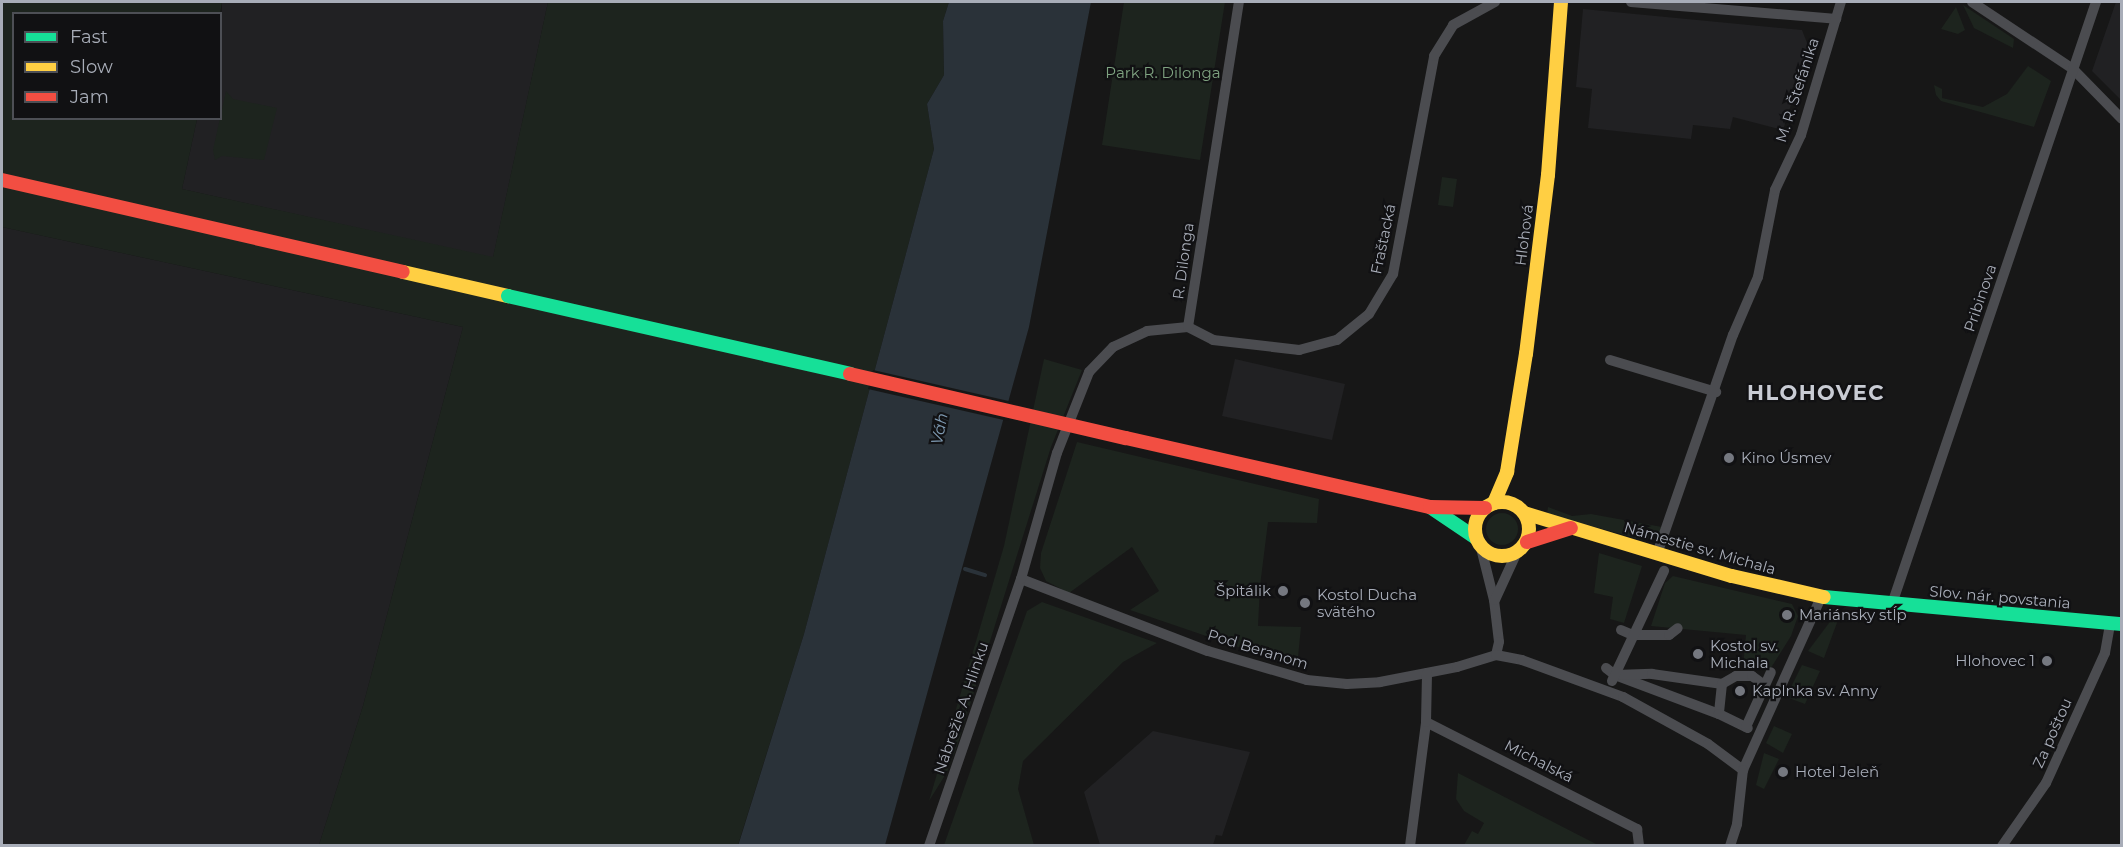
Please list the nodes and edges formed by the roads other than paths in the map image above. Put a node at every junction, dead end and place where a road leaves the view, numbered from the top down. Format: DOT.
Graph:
graph roads {
  1 [pos="1239,2"];
  2 [pos="1495,2"];
  3 [pos="1561,2"];
  4 [pos="1631,2"];
  5 [pos="1841,2"];
  6 [pos="1972,2"];
  7 [pos="2096,2"];
  8 [pos="1836,19"];
  9 [pos="2073,69"];
  10 [pos="2121,118"];
  11 [pos="2,180"];
  12 [pos="1188,327"];
  13 [pos="1610,360"];
  14 [pos="1716,392"];
  15 [pos="1506,472"];
  16 [pos="1490,505"];
  17 [pos="1430,507"];
  18 [pos="1519,509"];
  19 [pos="1571,528"];
  20 [pos="1527,542"];
  21 [pos="1479,543"];
  22 [pos="1517,552"];
  23 [pos="1657,554"];
  24 [pos="1664,571"];
  25 [pos="1021,579"];
  26 [pos="1821,597"];
  27 [pos="1494,600"];
  28 [pos="1875,603"];
  29 [pos="1892,604"];
  30 [pos="2116,624"];
  31 [pos="1678,628"];
  32 [pos="1621,630"];
  33 [pos="1633,635"];
  34 [pos="1496,655"];
  35 [pos="1771,672"];
  36 [pos="1427,673"];
  37 [pos="1611,674"];
  38 [pos="1652,674"];
  39 [pos="1722,684"];
  40 [pos="1763,684"];
  41 [pos="1654,690"];
  42 [pos="1719,714"];
  43 [pos="1426,722"];
  44 [pos="1743,770"];
  45 [pos="929,846"];
  46 [pos="1410,846"];
  47 [pos="1639,846"];
  48 [pos="1730,846"];
  49 [pos="2002,846"];
  1 -- 12 [label="street, R. Dilonga"];
  2 -- 12 [label="street, Fraštacká"];
  3 -- 15 [label="main road, Hlohová"];
  4 -- 8 [label="street"];
  5 -- 8 [label="street, M. R. Štefánika"];
  6 -- 9 [label="street"];
  7 -- 9 [label="street, Pribinova"];
  8 -- 14 [label="street, M. R. Štefánika"];
  9 -- 10 [label="street"];
  9 -- 29 [label="street, Pribinova"];
  11 -- 17 [label="main road, bridge"];
  12 -- 25 [label="street, Nábrežie A. Hlinku"];
  13 -- 14 [label="street"];
  14 -- 23 [label="street, M. R. Štefánika"];
  15 -- 16 [label="main road, Hlohová"];
  15 -- 18 [label="main road, Hlohová"];
  16 -- 17 [label="main road"];
  16 -- 18 [label="main road"];
  16 -- 21 [label="main road"];
  17 -- 21 [label="main road"];
  18 -- 19 [label="main road, Námestie sv. Michala"];
  18 -- 20 [label="main road"];
  19 -- 20 [label="main road"];
  19 -- 23 [label="main road, Námestie sv. Michala"];
  20 -- 22 [label="main road"];
  21 -- 22 [label="main road"];
  21 -- 27 [label="street"];
  22 -- 27 [label="street"];
  23 -- 26 [label="main road, Námestie sv. Michala"];
  24 -- 33 [label="street"];
  25 -- 36 [label="street, Pod Beranom"];
  25 -- 45 [label="street, Nábrežie A. Hlinku"];
  26 -- 28 [label="main road, Námestie sv. Michala"];
  26 -- 44 [label="street"];
  27 -- 34 [label="street"];
  28 -- 29 [label="main road, Slov. nár. povstania"];
  29 -- 30 [label="main road, Slov. nár. povstania"];
  30 -- 49 [label="street, Za poštou"];
  31 -- 33 [label="street"];
  32 -- 33 [label="street"];
  33 -- 37 [label="street"];
  34 -- 36 [label="street, Pod Beranom"];
  34 -- 44 [label="street"];
  35 -- 40 [label="street"];
  36 -- 43 [label="street"];
  37 -- 38 [label="street"];
  37 -- 41 [label="street"];
  38 -- 39 [label="street"];
  38 -- 41 [label="street"];
  39 -- 40 [label="street"];
  39 -- 42 [label="street"];
  40 -- 42 [label="street"];
  41 -- 42 [label="street"];
  43 -- 46 [label="street"];
  43 -- 47 [label="street, Michalská"];
  44 -- 48 [label="street"];
}
